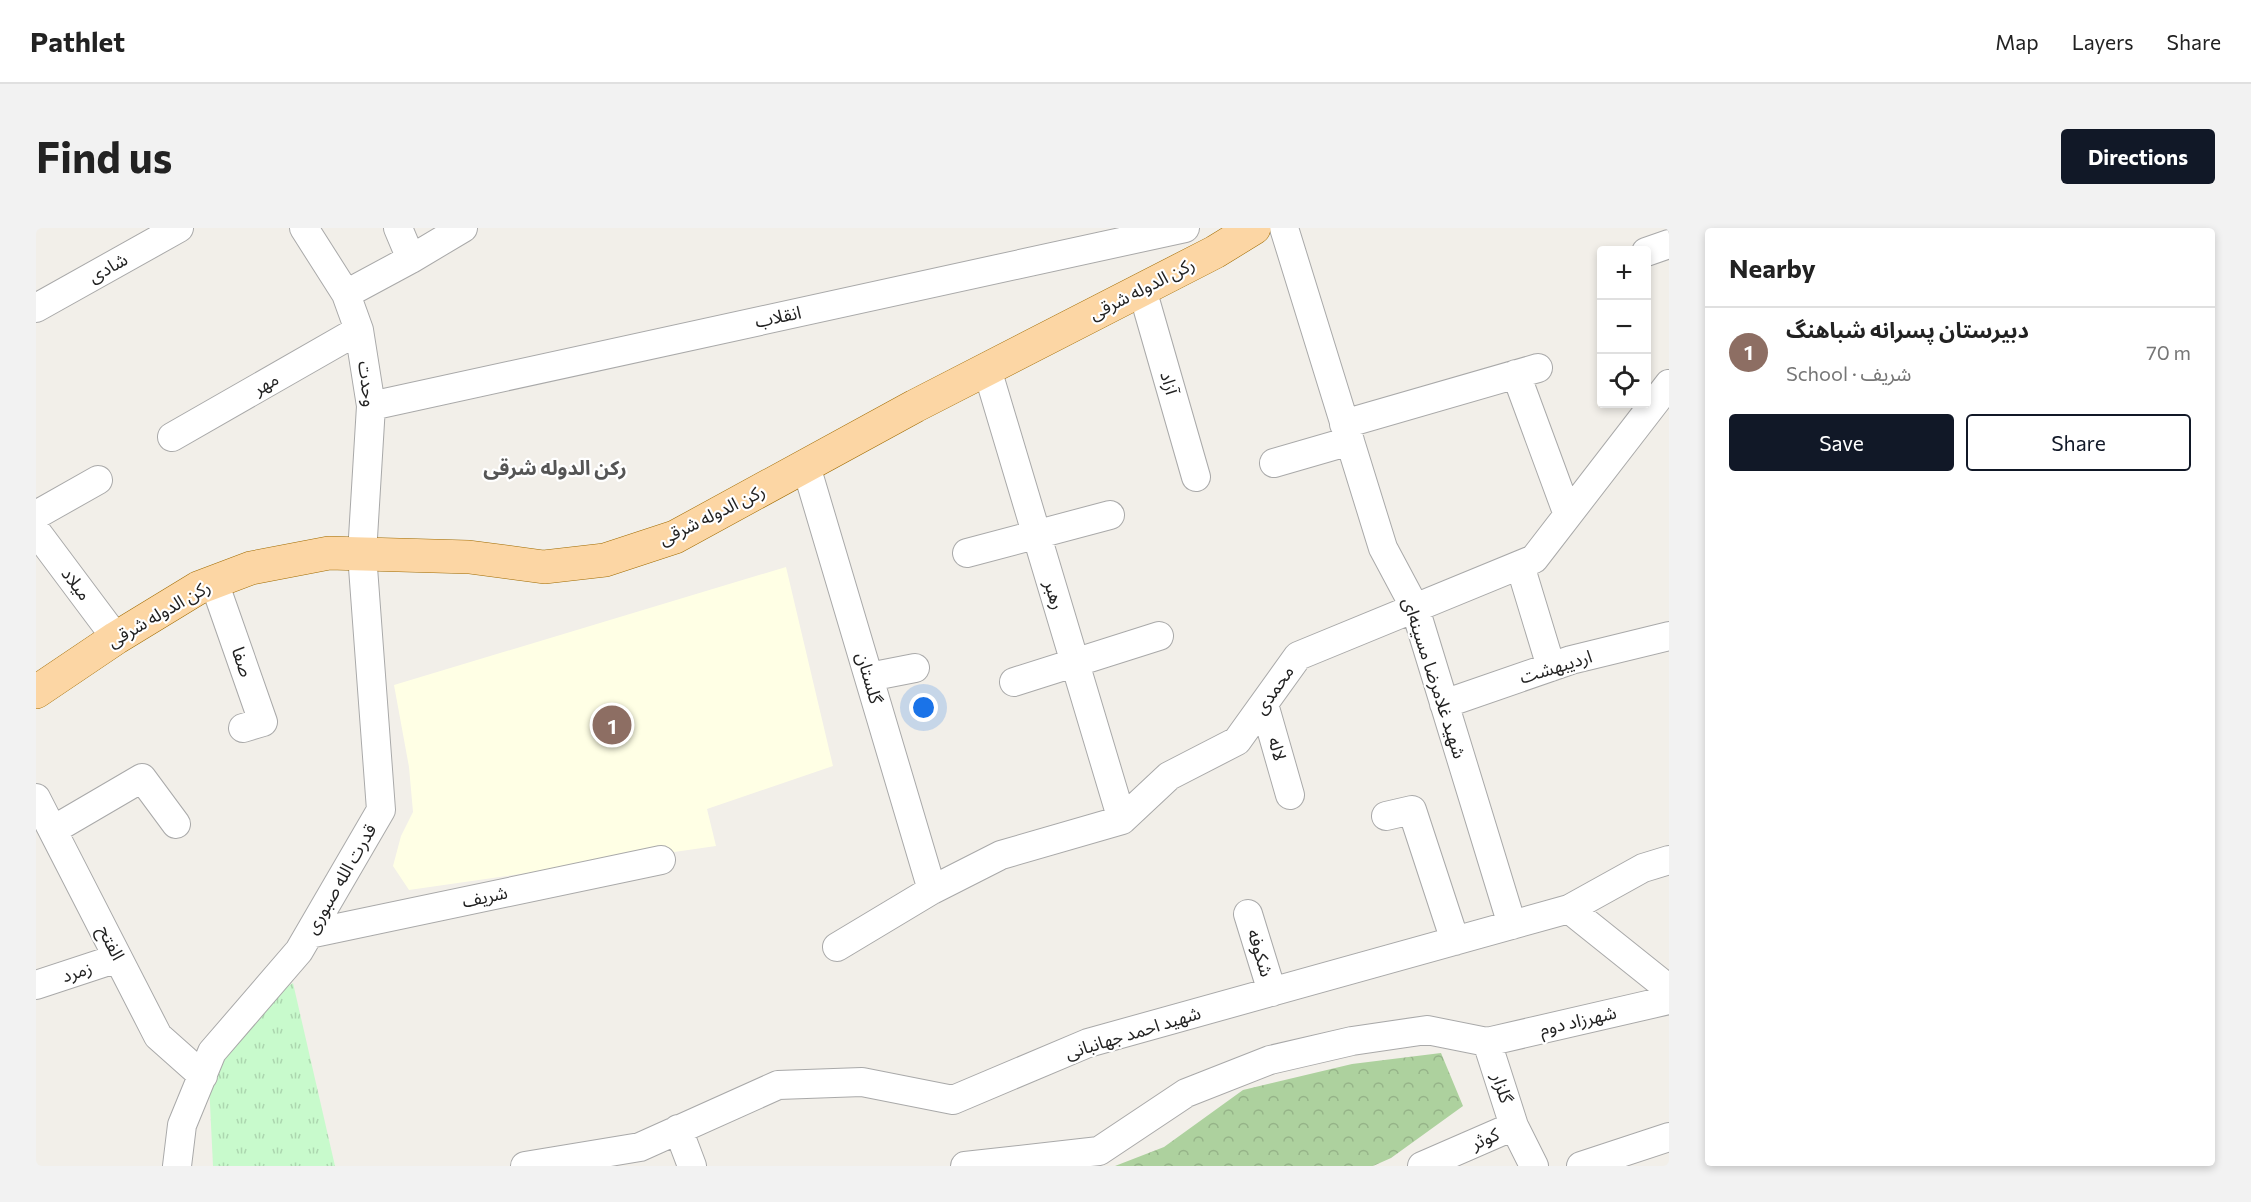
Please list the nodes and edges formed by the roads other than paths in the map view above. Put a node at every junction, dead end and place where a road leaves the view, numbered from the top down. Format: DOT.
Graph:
graph roads {
  1 [pos="179,228"];
  2 [pos="304,228"];
  3 [pos="398,228"];
  4 [pos="463,228"];
  5 [pos="1185,228"];
  6 [pos="1254,228"];
  7 [pos="1284,228"];
  8 [pos="1206,240"];
  9 [pos="1669,244"];
  10 [pos="1651,251"];
  11 [pos="411,260"];
  12 [pos="1142,289"];
  13 [pos="346,294"];
  14 [pos="36,308"];
  15 [pos="359,330"];
  16 [pos="987,369"];
  17 [pos="1669,384"];
  18 [pos="371,406"];
  19 [pos="1347,433"];
  20 [pos="172,437"];
  21 [pos="1274,463"];
  22 [pos="806,466"];
  23 [pos="1196,477"];
  24 [pos="98,480"];
  25 [pos="36,515"];
  26 [pos="1110,515"];
  27 [pos="1568,515"];
  28 [pos="36,531"];
  29 [pos="1036,535"];
  30 [pos="362,554"];
  31 [pos="967,554"];
  32 [pos="1520,565"];
  33 [pos="214,582"];
  34 [pos="1415,608"];
  35 [pos="1159,636"];
  36 [pos="1669,636"];
  37 [pos="116,638"];
  38 [pos="1075,663"];
  39 [pos="1551,667"];
  40 [pos="915,668"];
  41 [pos="869,677"];
  42 [pos="1014,682"];
  43 [pos="36,692"];
  44 [pos="1264,704"];
  45 [pos="1444,704"];
  46 [pos="243,728"];
  47 [pos="1290,795"];
  48 [pos="36,798"];
  49 [pos="1386,816"];
  50 [pos="1122,820"];
  51 [pos="176,824"];
  52 [pos="53,830"];
  53 [pos="661,860"];
  54 [pos="1669,861"];
  55 [pos="932,890"];
  56 [pos="1569,909"];
  57 [pos="1248,914"];
  58 [pos="1512,925"];
  59 [pos="309,934"];
  60 [pos="1455,941"];
  61 [pos="837,946"];
  62 [pos="118,958"];
  63 [pos="36,985"];
  64 [pos="1669,989"];
  65 [pos="1272,992"];
  66 [pos="1669,1000"];
  67 [pos="1487,1042"];
  68 [pos="202,1076"];
  69 [pos="1514,1126"];
  70 [pos="678,1129"];
  71 [pos="1669,1137"];
  72 [pos="1586,1165"];
  73 [pos="177,1166"];
  74 [pos="525,1166"];
  75 [pos="692,1166"];
  76 [pos="966,1166"];
  77 [pos="1422,1166"];
  78 [pos="1534,1166"];
  1 -- 14 [label="street, شادی"];
  2 -- 13 [label="street, وحدت"];
  3 -- 11 [label="street"];
  4 -- 11 [label="street"];
  5 -- 18 [label="street, انقلاب"];
  6 -- 8 [label="main road, رکن الدوله شرقی"];
  7 -- 19 [label="street, شهید غلامرضا مسینه‌ای"];
  8 -- 12 [label="main road, رکن الدوله شرقی"];
  9 -- 10 [label="street"];
  11 -- 13 [label="street"];
  12 -- 16 [label="main road, رکن الدوله شرقی"];
  12 -- 23 [label="street, آزاد"];
  13 -- 15 [label="street, وحدت"];
  15 -- 18 [label="street, وحدت"];
  15 -- 20 [label="street, مهر"];
  16 -- 22 [label="main road, رکن الدوله شرقی"];
  16 -- 29 [label="street, رهبر"];
  17 -- 27 [label="street, محمدی"];
  18 -- 30 [label="street, وحدت"];
  19 -- 21 [label="street"];
  19 -- 27 [label="street"];
  19 -- 34 [label="street, شهید غلامرضا مسینه‌ای"];
  22 -- 30 [label="main road, رکن الدوله شرقی"];
  22 -- 41 [label="street, گلستان"];
  24 -- 25 [label="street"];
  26 -- 29 [label="street"];
  27 -- 32 [label="street, محمدی"];
  28 -- 37 [label="street, میلاد"];
  29 -- 31 [label="street"];
  29 -- 38 [label="street, رهبر"];
  30 -- 33 [label="main road, رکن الدوله شرقی"];
  30 -- 59 [label="street, قدرت الله صبوری"];
  32 -- 34 [label="street, محمدی"];
  32 -- 39 [label="street"];
  33 -- 37 [label="main road, رکن الدوله شرقی"];
  33 -- 46 [label="street, صفا"];
  34 -- 44 [label="street, محمدی"];
  34 -- 45 [label="street, شهید غلامرضا مسینه‌ای"];
  35 -- 38 [label="street"];
  36 -- 39 [label="street, اردیبهشت"];
  37 -- 43 [label="main road, رکن الدوله شرقی"];
  38 -- 42 [label="street"];
  38 -- 50 [label="street, رهبر"];
  39 -- 45 [label="street, اردیبهشت"];
  40 -- 41 [label="street"];
  41 -- 55 [label="street, گلستان"];
  44 -- 47 [label="street, لاله"];
  44 -- 50 [label="street, محمدی"];
  45 -- 58 [label="street, شهید غلامرضا مسینه‌ای"];
  48 -- 52 [label="street, الفتح"];
  49 -- 60 [label="street"];
  50 -- 55 [label="street, محمدی"];
  51 -- 52 [label="street"];
  52 -- 62 [label="street, الفتح"];
  53 -- 59 [label="street, شریف"];
  54 -- 56 [label="street, شهید احمد جهانبانی"];
  55 -- 61 [label="street, محمدی"];
  56 -- 58 [label="street, شهید احمد جهانبانی"];
  56 -- 64 [label="street"];
  57 -- 65 [label="street, شکوفه"];
  58 -- 60 [label="street, شهید احمد جهانبانی"];
  59 -- 68 [label="street, قدرت الله صبوری"];
  60 -- 65 [label="street, شهید احمد جهانبانی"];
  62 -- 63 [label="street, زمرد"];
  62 -- 68 [label="street, الفتح"];
  65 -- 70 [label="street, شهید احمد جهانبانی"];
  66 -- 67 [label="street, شهرزاد دوم"];
  67 -- 69 [label="street, گلزار"];
  67 -- 76 [label="street"];
  68 -- 73 [label="street, قدرت الله صبوری"];
  69 -- 77 [label="street, کوثر"];
  69 -- 78 [label="street, گلزار"];
  70 -- 74 [label="street, شهید احمد جهانبانی"];
  70 -- 75 [label="street"];
  71 -- 72 [label="street"];
}
